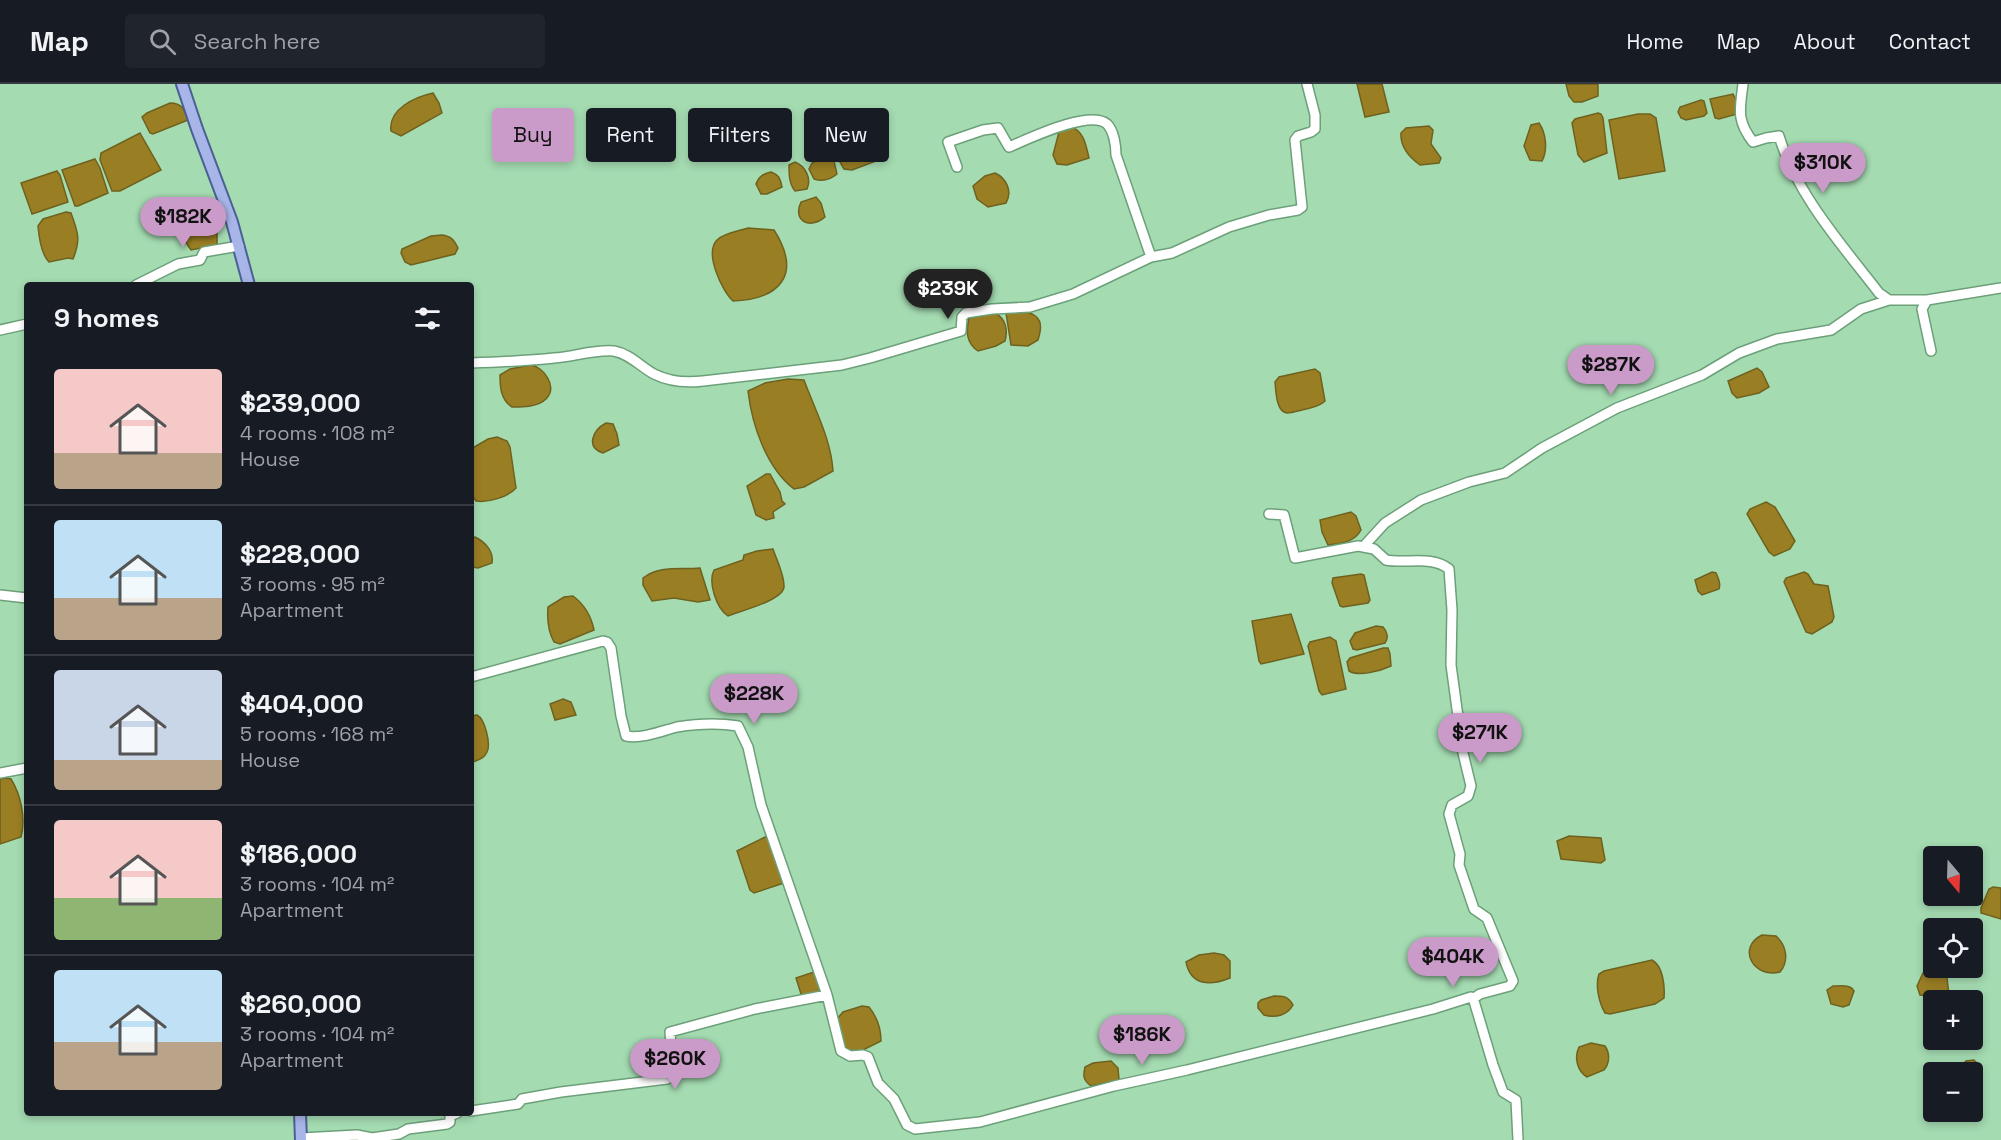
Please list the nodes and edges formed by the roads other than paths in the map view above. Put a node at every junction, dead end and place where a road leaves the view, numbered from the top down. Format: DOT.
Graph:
graph roads {
  1 [pos="182,84"];
  2 [pos="1307,84"];
  3 [pos="1743,84"];
  4 [pos="957,167"];
  5 [pos="239,246"];
  6 [pos="1150,257"];
  7 [pos="144,282"];
  8 [pos="248,282"];
  9 [pos="2001,288"];
  10 [pos="1889,300"];
  11 [pos="1928,300"];
  12 [pos="24,325"];
  13 [pos="0,330"];
  14 [pos="1931,351"];
  15 [pos="474,363"];
  16 [pos="1269,514"];
  17 [pos="1363,547"];
  18 [pos="0,595"];
  19 [pos="24,598"];
  20 [pos="474,676"];
  21 [pos="24,769"];
  22 [pos="0,773"];
  23 [pos="827,995"];
  24 [pos="1474,998"];
  25 [pos="474,1111"];
  26 [pos="300,1116"];
  27 [pos="450,1116"];
  28 [pos="301,1139"];
  29 [pos="1518,1140"];
  1 -- 5 [label="main road"];
  2 -- 6 [label="street"];
  3 -- 10 [label="street"];
  4 -- 6 [label="street"];
  5 -- 7 [label="street"];
  5 -- 8 [label="main road"];
  6 -- 15 [label="street"];
  9 -- 11 [label="street"];
  10 -- 11 [label="street"];
  10 -- 17 [label="street"];
  11 -- 14 [label="street"];
  12 -- 13 [label="street"];
  16 -- 17 [label="street"];
  17 -- 24 [label="street"];
  18 -- 19 [label="street"];
  20 -- 23 [label="street"];
  21 -- 22 [label="street"];
  23 -- 24 [label="street"];
  23 -- 25 [label="street"];
  24 -- 29 [label="street"];
  26 -- 28 [label="main road"];
  27 -- 28 [label="street"];
}
